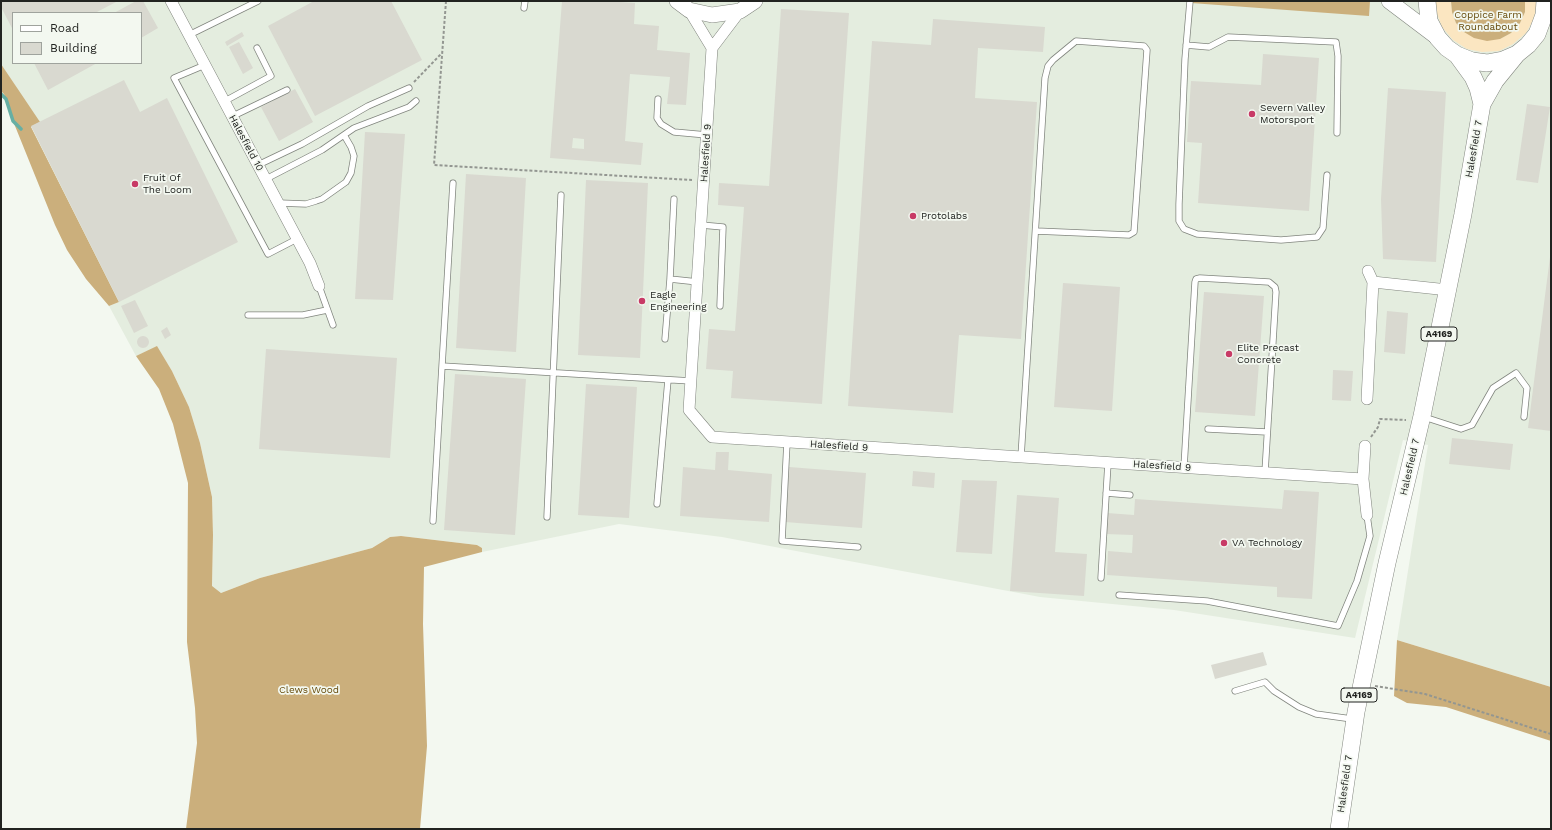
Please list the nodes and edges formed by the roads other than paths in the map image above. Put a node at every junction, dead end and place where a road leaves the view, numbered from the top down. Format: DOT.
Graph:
graph roads {
  1 [pos="171,1"];
  2 [pos="258,1"];
  3 [pos="525,1"];
  4 [pos="677,1"];
  5 [pos="755,1"];
  6 [pos="1190,1"];
  7 [pos="1389,1"];
  8 [pos="1427,1"];
  9 [pos="1545,1"];
  10 [pos="524,8"];
  11 [pos="689,10"];
  12 [pos="740,11"];
  13 [pos="1551,24"];
  14 [pos="189,34"];
  15 [pos="1537,34"];
  16 [pos="1438,38"];
  17 [pos="1186,45"];
  18 [pos="257,48"];
  19 [pos="712,48"];
  20 [pos="1517,54"];
  21 [pos="1457,55"];
  22 [pos="205,65"];
  23 [pos="409,88"];
  24 [pos="287,90"];
  25 [pos="658,99"];
  26 [pos="416,101"];
  27 [pos="224,102"];
  28 [pos="1482,104"];
  29 [pos="232,116"];
  30 [pos="1336,133"];
  31 [pos="344,135"];
  32 [pos="707,135"];
  33 [pos="258,165"];
  34 [pos="1327,175"];
  35 [pos="266,179"];
  36 [pos="453,183"];
  37 [pos="561,195"];
  38 [pos="674,199"];
  39 [pos="279,203"];
  40 [pos="701,225"];
  41 [pos="1036,231"];
  42 [pos="298,239"];
  43 [pos="1368,271"];
  44 [pos="670,280"];
  45 [pos="698,282"];
  46 [pos="1373,282"];
  47 [pos="319,286"];
  48 [pos="1448,290"];
  49 [pos="720,306"];
  50 [pos="327,310"];
  51 [pos="248,315"];
  52 [pos="333,325"];
  53 [pos="665,339"];
  54 [pos="442,366"];
  55 [pos="553,374"];
  56 [pos="668,380"];
  57 [pos="691,381"];
  58 [pos="1367,400"];
  59 [pos="1422,416"];
  60 [pos="1524,417"];
  61 [pos="1208,429"];
  62 [pos="1267,432"];
  63 [pos="787,442"];
  64 [pos="1365,446"];
  65 [pos="1021,457"];
  66 [pos="1108,463"];
  67 [pos="1184,467"];
  68 [pos="1265,472"];
  69 [pos="1363,478"];
  70 [pos="1106,493"];
  71 [pos="1130,495"];
  72 [pos="657,504"];
  73 [pos="1367,515"];
  74 [pos="547,517"];
  75 [pos="433,521"];
  76 [pos="858,547"];
  77 [pos="1101,578"];
  78 [pos="1119,595"];
  79 [pos="1235,691"];
  80 [pos="1354,720"];
  81 [pos="1338,829"];
  1 -- 14 [label="street, Halesfield 10"];
  2 -- 14 [label="lane"];
  3 -- 10 [label="lane"];
  4 -- 11 [label="street"];
  5 -- 12 [label="street"];
  6 -- 17 [label="lane"];
  7 -- 16 [label="street"];
  8 -- 16 [label="main road"];
  9 -- 15 [label="main road"];
  11 -- 12 [label="street"];
  11 -- 19 [label="street"];
  12 -- 19 [label="street"];
  13 -- 15 [label="street"];
  14 -- 22 [label="street, Halesfield 10"];
  15 -- 20 [label="main road"];
  16 -- 21 [label="main road"];
  17 -- 30 [label="lane"];
  17 -- 34 [label="lane"];
  18 -- 27 [label="lane"];
  19 -- 32 [label="street, Halesfield 9"];
  20 -- 21 [label="main road"];
  20 -- 28 [label="main road, Halesfield 7"];
  21 -- 28 [label="main road, Halesfield 7"];
  22 -- 27 [label="street, Halesfield 10"];
  22 -- 42 [label="lane"];
  23 -- 33 [label="lane"];
  24 -- 29 [label="lane"];
  25 -- 32 [label="lane"];
  26 -- 31 [label="lane"];
  27 -- 29 [label="street, Halesfield 10"];
  28 -- 48 [label="main road, Halesfield 7 / A4169"];
  29 -- 33 [label="street, Halesfield 10"];
  31 -- 35 [label="lane"];
  31 -- 39 [label="lane"];
  32 -- 40 [label="street, Halesfield 9"];
  33 -- 35 [label="street, Halesfield 10"];
  35 -- 39 [label="street, Halesfield 10"];
  36 -- 54 [label="lane"];
  37 -- 55 [label="lane"];
  38 -- 44 [label="lane"];
  39 -- 42 [label="street, Halesfield 10"];
  40 -- 45 [label="street, Halesfield 9"];
  40 -- 49 [label="lane"];
  41 -- 41 [label="lane"];
  41 -- 65 [label="lane"];
  42 -- 47 [label="street, Halesfield 10"];
  43 -- 46 [label="street"];
  44 -- 45 [label="lane"];
  44 -- 53 [label="lane"];
  45 -- 57 [label="street, Halesfield 9"];
  46 -- 48 [label="street"];
  46 -- 58 [label="street"];
  47 -- 50 [label="lane"];
  48 -- 59 [label="main road, Halesfield 7 / A4169"];
  50 -- 51 [label="lane"];
  50 -- 52 [label="lane"];
  54 -- 55 [label="lane"];
  54 -- 75 [label="lane"];
  55 -- 56 [label="lane"];
  55 -- 74 [label="lane"];
  56 -- 57 [label="lane"];
  56 -- 72 [label="lane"];
  57 -- 63 [label="street, Halesfield 9"];
  59 -- 60 [label="lane"];
  59 -- 80 [label="main road, Halesfield 7 / A4169"];
  61 -- 62 [label="lane"];
  62 -- 67 [label="lane"];
  62 -- 68 [label="lane"];
  63 -- 65 [label="street, Halesfield 9"];
  63 -- 76 [label="lane"];
  64 -- 69 [label="street"];
  65 -- 66 [label="street, Halesfield 9"];
  66 -- 67 [label="street, Halesfield 9"];
  66 -- 70 [label="lane"];
  67 -- 68 [label="street, Halesfield 9"];
  68 -- 69 [label="street, Halesfield 9"];
  69 -- 73 [label="street"];
  70 -- 71 [label="lane"];
  70 -- 77 [label="lane"];
  73 -- 78 [label="lane"];
  79 -- 80 [label="lane"];
  80 -- 81 [label="main road, Halesfield 7 / A4169"];
}
